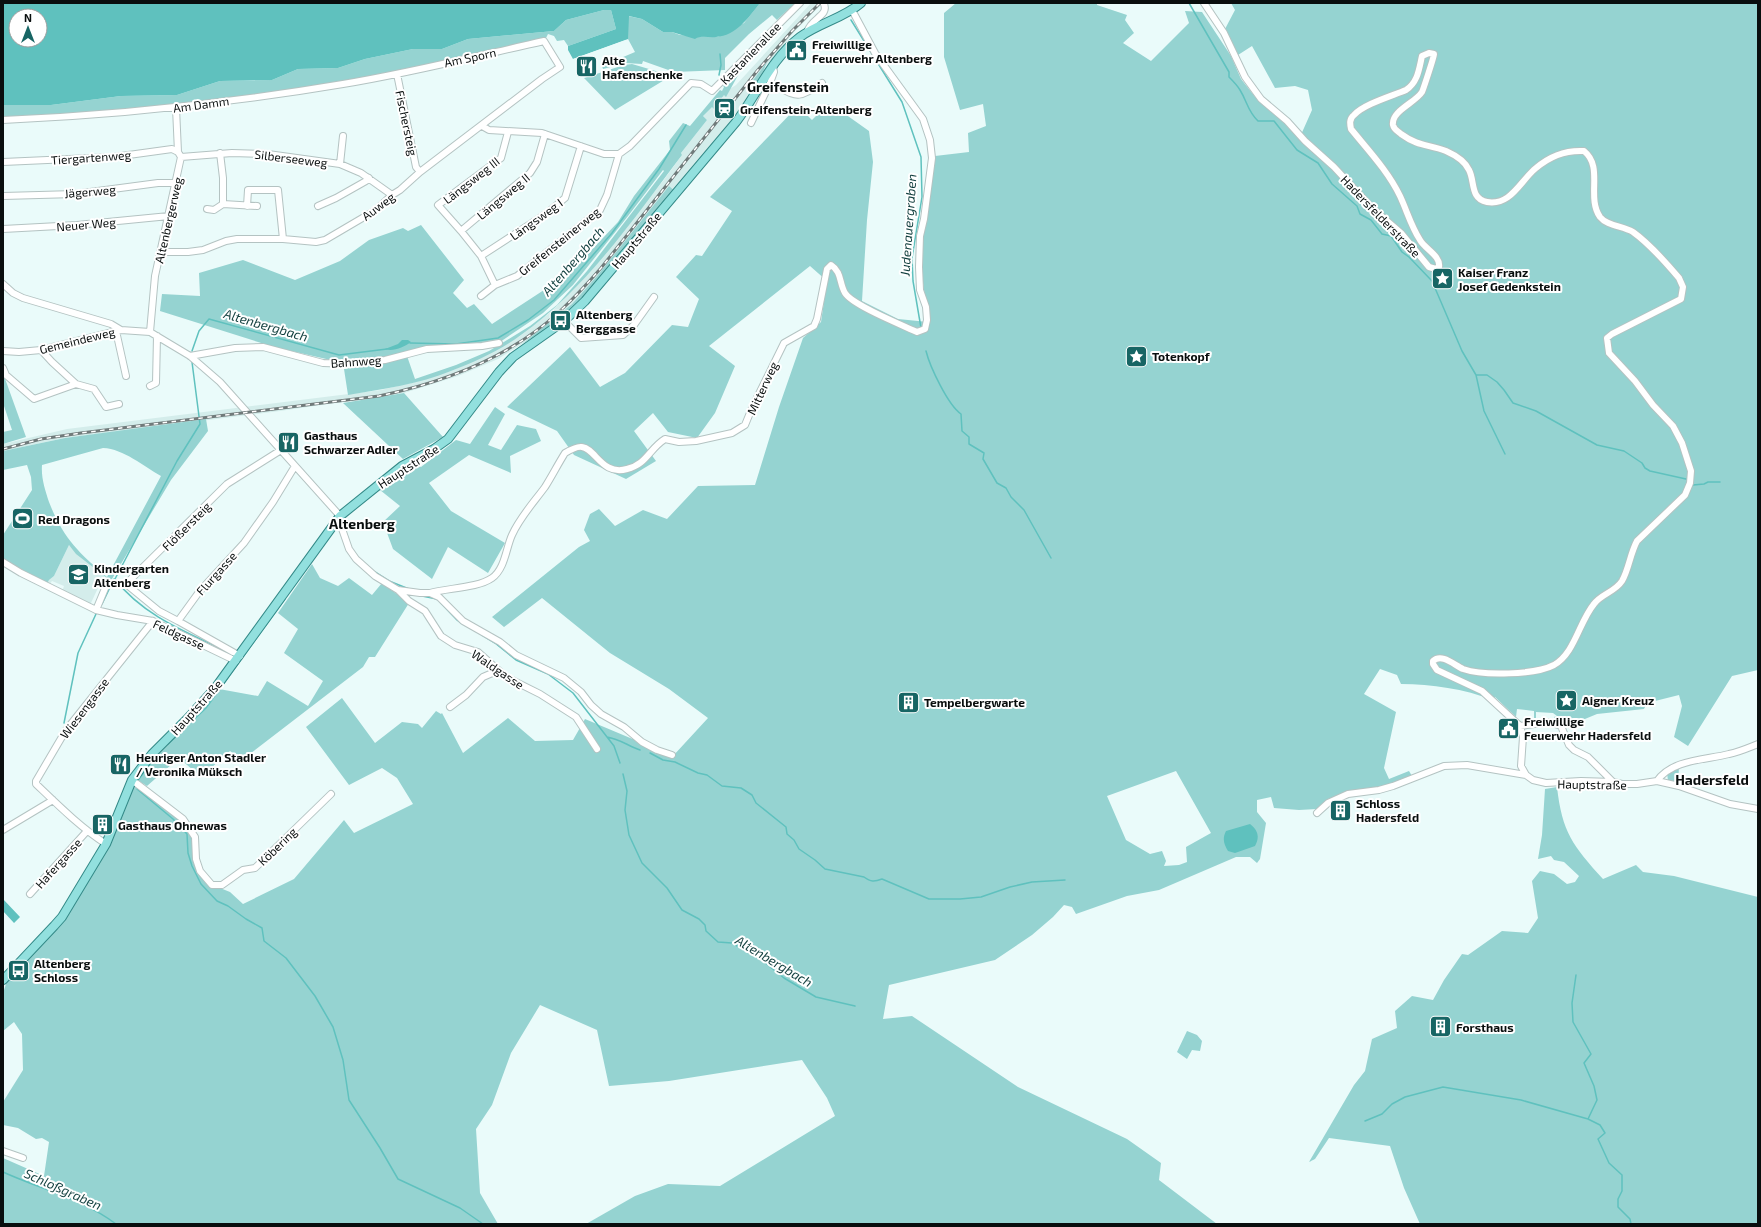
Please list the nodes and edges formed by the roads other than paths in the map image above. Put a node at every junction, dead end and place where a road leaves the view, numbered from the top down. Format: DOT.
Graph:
graph roads {
  1 [pos="800,3"];
  2 [pos="861,3"];
  3 [pos="1204,3"];
  4 [pos="824,4"];
  5 [pos="852,10"];
  6 [pos="807,32"];
  7 [pos="773,64"];
  8 [pos="560,67"];
  9 [pos="397,74"];
  10 [pos="770,83"];
  11 [pos="822,83"];
  12 [pos="176,108"];
  13 [pos="3,120"];
  14 [pos="751,123"];
  15 [pos="482,126"];
  16 [pos="508,132"];
  17 [pos="546,134"];
  18 [pos="343,136"];
  19 [pos="581,146"];
  20 [pos="220,153"];
  21 [pos="180,154"];
  22 [pos="619,154"];
  23 [pos="3,162"];
  24 [pos="340,164"];
  25 [pos="420,172"];
  26 [pos="369,178"];
  27 [pos="176,183"];
  28 [pos="392,195"];
  29 [pos="3,196"];
  30 [pos="223,204"];
  31 [pos="247,206"];
  32 [pos="256,206"];
  33 [pos="318,206"];
  34 [pos="207,209"];
  35 [pos="169,216"];
  36 [pos="3,229"];
  37 [pos="462,231"];
  38 [pos="283,239"];
  39 [pos="161,252"];
  40 [pos="481,256"];
  41 [pos="3,284"];
  42 [pos="495,285"];
  43 [pos="481,296"];
  44 [pos="654,298"];
  45 [pos="564,321"];
  46 [pos="118,330"];
  47 [pos="150,332"];
  48 [pos="157,336"];
  49 [pos="499,344"];
  50 [pos="41,350"];
  51 [pos="3,351"];
  52 [pos="190,356"];
  53 [pos="3,368"];
  54 [pos="126,376"];
  55 [pos="76,384"];
  56 [pos="150,386"];
  57 [pos="119,404"];
  58 [pos="281,450"];
  59 [pos="295,466"];
  60 [pos="340,516"];
  61 [pos="3,562"];
  62 [pos="106,586"];
  63 [pos="398,590"];
  64 [pos="430,593"];
  65 [pos="96,610"];
  66 [pos="153,621"];
  67 [pos="178,621"];
  68 [pos="238,658"];
  69 [pos="497,671"];
  70 [pos="450,707"];
  71 [pos="1520,726"];
  72 [pos="1758,744"];
  73 [pos="597,749"];
  74 [pos="672,755"];
  75 [pos="1526,775"];
  76 [pos="132,780"];
  77 [pos="1658,781"];
  78 [pos="1613,782"];
  79 [pos="331,794"];
  80 [pos="53,800"];
  81 [pos="1758,809"];
  82 [pos="1317,813"];
  83 [pos="3,830"];
  84 [pos="86,831"];
  85 [pos="106,844"];
  86 [pos="30,894"];
  87 [pos="5,978"];
  88 [pos="3,987"];
  89 [pos="3,1151"];
  90 [pos="23,1158"];
  1 -- 22 [label="street, Kastanienallee"];
  2 -- 5 [label="main road, Hauptstraße"];
  3 -- 71 [label="street, Hadersfelderstraße"];
  4 -- 6 [label="street"];
  5 -- 6 [label="main road, Hauptstraße"];
  5 -- 64 [label="street, Mitterweg"];
  6 -- 7 [label="main road, Hauptstraße"];
  7 -- 10 [label="street"];
  7 -- 45 [label="main road, Hauptstraße"];
  8 -- 9 [label="street, Am Sporn"];
  8 -- 15 [label="street, Auweg"];
  9 -- 12 [label="street, Am Damm"];
  9 -- 25 [label="street, Fischersteig"];
  10 -- 11 [label="street"];
  10 -- 14 [label="street"];
  12 -- 13 [label="street, Am Damm"];
  12 -- 21 [label="street, Altenbergerweg"];
  15 -- 16 [label="street"];
  15 -- 25 [label="street, Auweg"];
  16 -- 17 [label="street"];
  16 -- 37 [label="street, Längsweg III"];
  17 -- 19 [label="street"];
  17 -- 37 [label="street, Längsweg II"];
  18 -- 24 [label="street"];
  19 -- 22 [label="street"];
  19 -- 40 [label="street, Längsweg I"];
  20 -- 21 [label="street, Silberseeweg"];
  20 -- 24 [label="street, Silberseeweg"];
  20 -- 30 [label="street"];
  21 -- 23 [label="street, Tiergartenweg"];
  21 -- 27 [label="street, Altenbergerweg"];
  22 -- 42 [label="street, Greifensteinerweg"];
  24 -- 26 [label="street, Silberseeweg"];
  25 -- 28 [label="street, Auweg"];
  26 -- 28 [label="street, Silberseeweg"];
  26 -- 33 [label="street"];
  27 -- 29 [label="street, Jägerweg"];
  27 -- 35 [label="street, Altenbergerweg"];
  28 -- 38 [label="street, Auweg"];
  30 -- 31 [label="street"];
  30 -- 34 [label="street"];
  31 -- 32 [label="street"];
  31 -- 38 [label="street"];
  35 -- 36 [label="street, Neuer Weg"];
  35 -- 39 [label="street, Altenbergerweg"];
  37 -- 40 [label="street"];
  38 -- 39 [label="street, Auweg"];
  39 -- 47 [label="street, Altenbergerweg"];
  40 -- 42 [label="street"];
  41 -- 46 [label="street"];
  42 -- 43 [label="street, Greifensteinerweg"];
  44 -- 45 [label="street"];
  45 -- 60 [label="main road, Hauptstraße"];
  46 -- 47 [label="street, Gemeindeweg"];
  46 -- 50 [label="street, Gemeindeweg"];
  46 -- 54 [label="street"];
  47 -- 48 [label="street"];
  48 -- 52 [label="street"];
  48 -- 56 [label="street"];
  49 -- 52 [label="street, Bahnweg"];
  50 -- 51 [label="street, Gemeindeweg"];
  50 -- 55 [label="street"];
  52 -- 58 [label="street"];
  53 -- 55 [label="street"];
  55 -- 57 [label="street"];
  58 -- 59 [label="street"];
  58 -- 67 [label="street, Flößersteig"];
  59 -- 60 [label="street"];
  59 -- 67 [label="street, Flurgasse"];
  60 -- 63 [label="street"];
  60 -- 68 [label="main road, Hauptstraße"];
  61 -- 65 [label="street, Feldgasse"];
  62 -- 65 [label="street"];
  63 -- 64 [label="street"];
  63 -- 69 [label="street, Waldgasse"];
  64 -- 74 [label="street"];
  65 -- 66 [label="street, Feldgasse"];
  66 -- 68 [label="street, Feldgasse"];
  66 -- 80 [label="street, Wiesengasse"];
  67 -- 68 [label="street"];
  68 -- 76 [label="main road, Hauptstraße"];
  69 -- 70 [label="street"];
  69 -- 73 [label="street, Waldgasse"];
  71 -- 75 [label="street"];
  71 -- 78 [label="street"];
  72 -- 77 [label="street"];
  75 -- 78 [label="street, Hauptstraße"];
  75 -- 82 [label="street, Hauptstraße"];
  76 -- 79 [label="street, Köbering"];
  76 -- 85 [label="main road, Hauptstraße"];
  77 -- 78 [label="street, Hauptstraße"];
  77 -- 81 [label="street, Hauptstraße"];
  80 -- 83 [label="street"];
  80 -- 84 [label="street, Wiesengasse"];
  84 -- 85 [label="street, Wiesengasse"];
  84 -- 86 [label="street, Hafergasse"];
  85 -- 87 [label="main road, Hauptstraße"];
  87 -- 88 [label="street"];
  89 -- 90 [label="street"];
}
